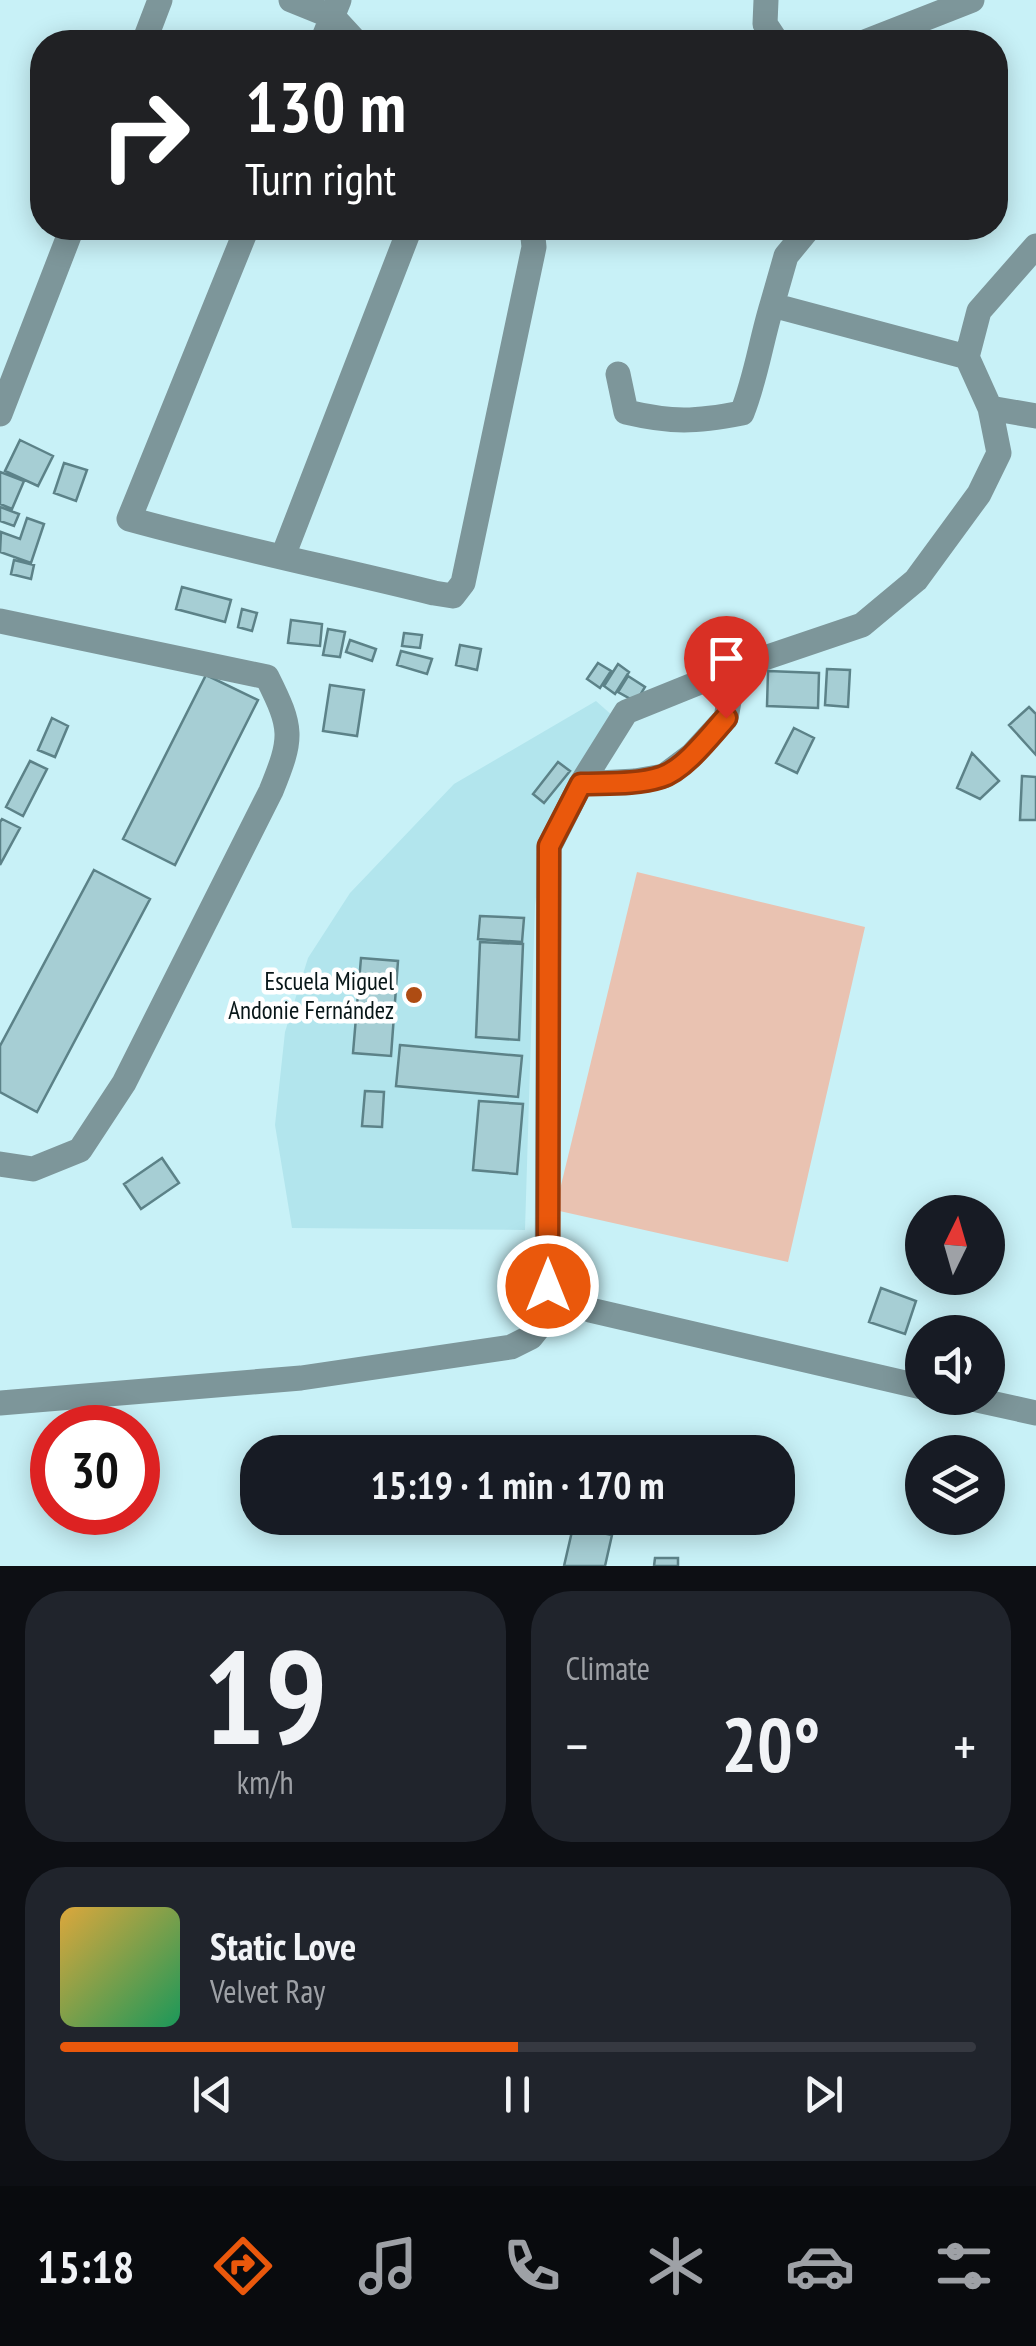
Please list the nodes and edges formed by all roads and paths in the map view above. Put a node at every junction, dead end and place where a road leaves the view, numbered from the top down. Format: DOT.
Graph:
graph roads {
  1 [pos="160,0"];
  2 [pos="290,0"];
  3 [pos="766,0"];
  4 [pos="972,0"];
  5 [pos="336,8"];
  6 [pos="149,30"];
  7 [pos="349,30"];
  8 [pos="769,30"];
  9 [pos="896,30"];
  10 [pos="67,240"];
  11 [pos="242,240"];
  12 [pos="405,240"];
  13 [pos="533,240"];
  14 [pos="800,240"];
  15 [pos="1036,246"];
  16 [pos="772,305"];
  17 [pos="967,357"];
  18 [pos="618,374"];
  19 [pos="990,408"];
  20 [pos="0,414"];
  21 [pos="1036,416"];
  22 [pos="283,556"];
  23 [pos="0,621"];
  24 [pos="735,668"];
  25 [pos="581,784"];
  26 [pos="0,1164"];
  27 [pos="548,1286"];
  28 [pos="905,1383"];
  29 [pos="0,1403"];
  30 [pos="1005,1406"];
  31 [pos="1036,1413"];
  1 -- 6 [label="street"];
  2 -- 5 [label="street"];
  3 -- 8 [label="street"];
  4 -- 9 [label="street"];
  5 -- 7 [label="street"];
  10 -- 20 [label="street"];
  11 -- 22 [label="street"];
  12 -- 22 [label="street"];
  13 -- 22 [label="street"];
  14 -- 16 [label="street"];
  15 -- 17 [label="street"];
  16 -- 17 [label="street"];
  16 -- 18 [label="street"];
  17 -- 19 [label="street"];
  19 -- 21 [label="street"];
  19 -- 24 [label="street"];
  23 -- 26 [label="street"];
  24 -- 25 [label="street"];
  24 -- 25 [label="street"];
  25 -- 27 [label="street"];
  27 -- 28 [label="street"];
  27 -- 29 [label="street"];
  30 -- 31 [label="street"];
}
